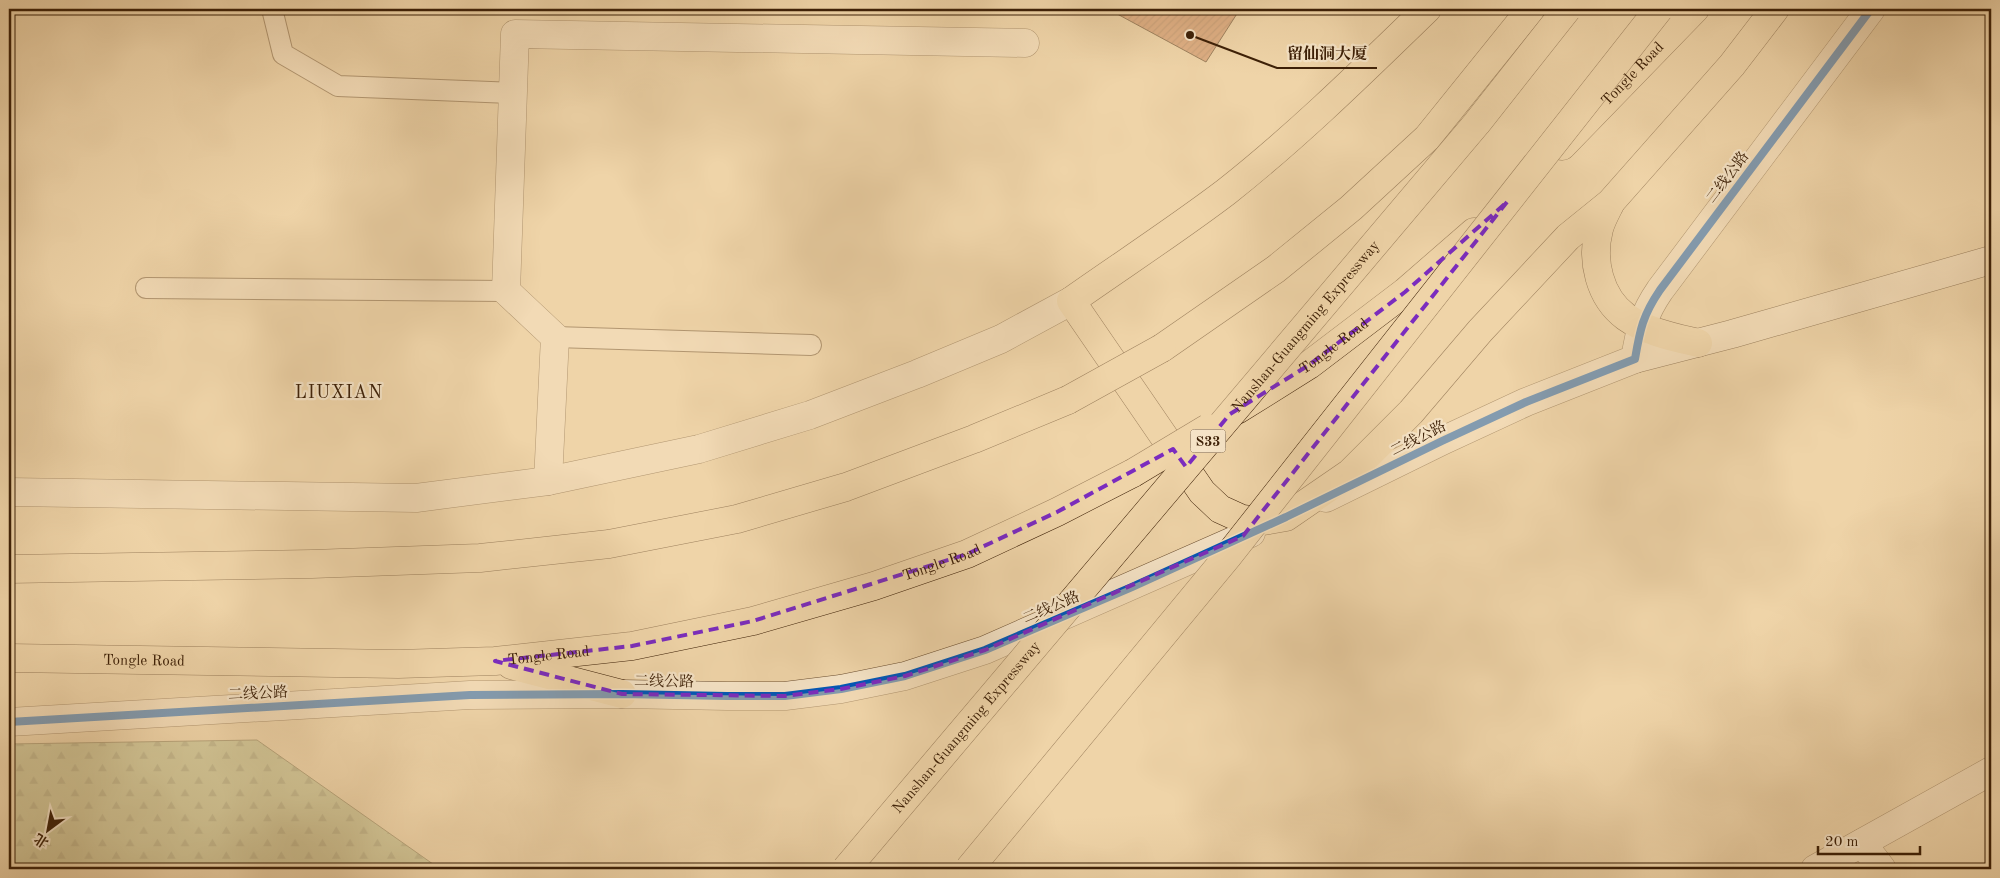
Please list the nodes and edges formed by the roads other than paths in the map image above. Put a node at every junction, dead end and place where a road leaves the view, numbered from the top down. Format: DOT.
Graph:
graph roads {
  1 [pos="272,9"];
  2 [pos="1427,9"];
  3 [pos="1531,9"];
  4 [pos="1567,9"];
  5 [pos="1659,9"];
  6 [pos="1695,9"];
  7 [pos="1775,9"];
  8 [pos="1870,9"];
  9 [pos="1025,43"];
  10 [pos="513,93"];
  11 [pos="1610,203"];
  12 [pos="1991,260"];
  13 [pos="146,288"];
  14 [pos="506,291"];
  15 [pos="1071,301"];
  16 [pos="1641,325"];
  17 [pos="555,337"];
  18 [pos="1698,343"];
  19 [pos="811,345"];
  20 [pos="1635,359"];
  21 [pos="548,481"];
  22 [pos="9,492"];
  23 [pos="1286,517"];
  24 [pos="9,569"];
  25 [pos="9,658"];
  26 [pos="495,661"];
  27 [pos="622,694"];
  28 [pos="9,722"];
  29 [pos="1991,771"];
  30 [pos="1862,843"];
  31 [pos="846,869"];
  32 [pos="970,869"];
  33 [pos="1815,869"];
  34 [pos="1882,869"];
  1 -- 10 [label="lane"];
  2 -- 15 [label="main road"];
  3 -- 24 [label="main road, bridge"];
  4 -- 31 [label="main road, Nanshan-Guangming Expressway / S33, bridge"];
  5 -- 32 [label="main road, bridge"];
  6 -- 26 [label="main road, Tongle Road, bridge"];
  7 -- 11 [label="main road"];
  8 -- 16 [label="street, 二线公路"];
  9 -- 10 [label="street"];
  10 -- 14 [label="street"];
  11 -- 16 [label="main road"];
  11 -- 23 [label="main road"];
  12 -- 18 [label="street"];
  13 -- 14 [label="lane"];
  14 -- 17 [label="street"];
  15 -- 21 [label="street"];
  15 -- 23 [label="main road"];
  16 -- 18 [label="main road"];
  16 -- 20 [label="street, 二线公路"];
  17 -- 19 [label="lane"];
  17 -- 21 [label="street"];
  18 -- 20 [label="street"];
  20 -- 23 [label="street, 二线公路"];
  21 -- 22 [label="street"];
  23 -- 27 [label="street, 二线公路"];
  25 -- 26 [label="main road, Tongle Road"];
  26 -- 27 [label="main road"];
  27 -- 28 [label="street, 二线公路"];
  29 -- 30 [label="street"];
  30 -- 33 [label="street"];
  30 -- 34 [label="street"];
}
